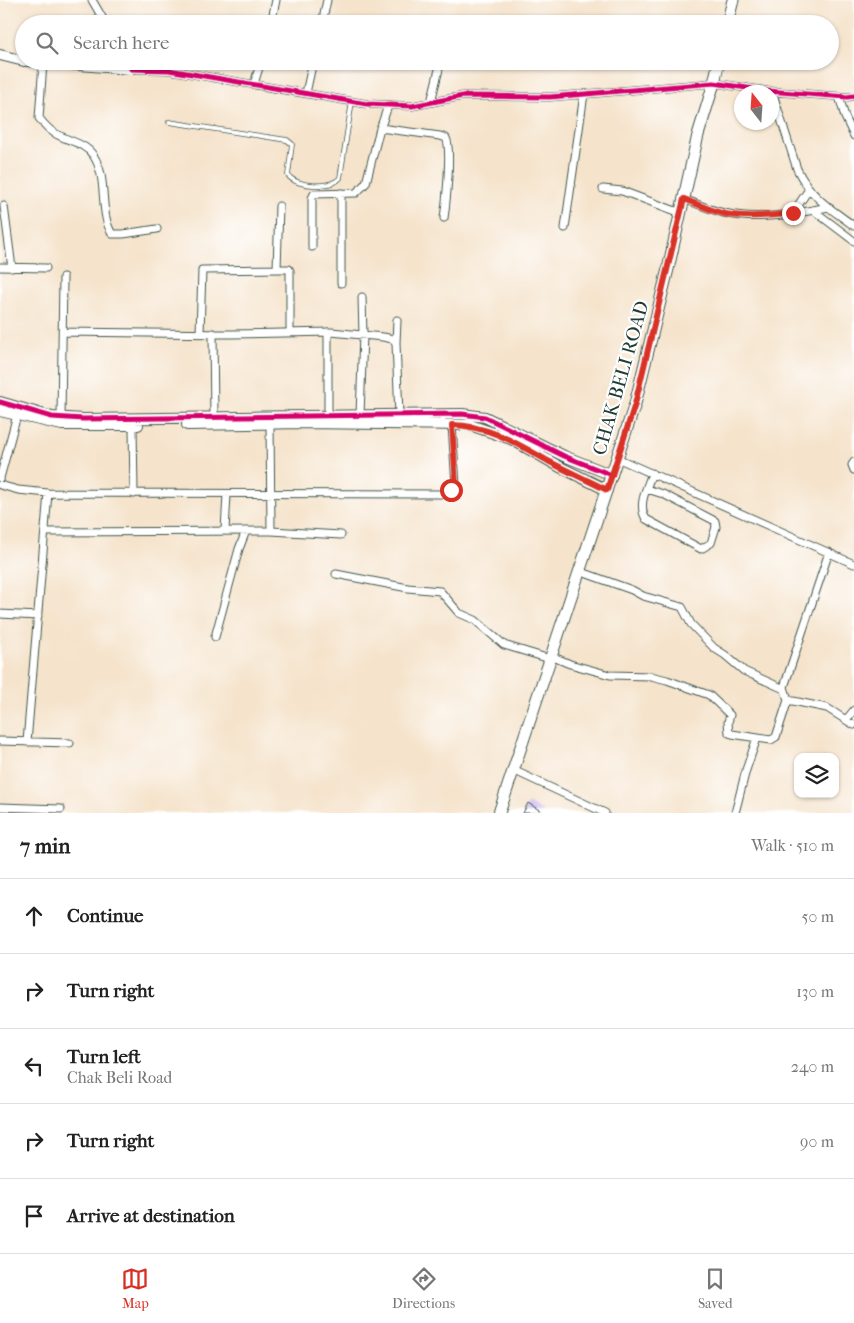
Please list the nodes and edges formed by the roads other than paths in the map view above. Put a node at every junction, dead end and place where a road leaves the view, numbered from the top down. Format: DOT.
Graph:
graph roads {
  1 [pos="92,0"];
  2 [pos="276,0"];
  3 [pos="327,0"];
  4 [pos="733,0"];
  5 [pos="101,15"];
  6 [pos="273,15"];
  7 [pos="324,15"];
  8 [pos="729,15"];
  9 [pos="0,55"];
  10 [pos="15,59"];
  11 [pos="43,70"];
  12 [pos="169,70"];
  13 [pos="258,70"];
  14 [pos="311,70"];
  15 [pos="439,70"];
  16 [pos="717,70"];
  17 [pos="714,83"];
  18 [pos="254,84"];
  19 [pos="734,86"];
  20 [pos="779,92"];
  21 [pos="306,93"];
  22 [pos="584,94"];
  23 [pos="839,96"];
  24 [pos="854,96"];
  25 [pos="352,101"];
  26 [pos="431,102"];
  27 [pos="388,106"];
  28 [pos="779,114"];
  29 [pos="169,122"];
  30 [pos="380,128"];
  31 [pos="854,136"];
  32 [pos="603,189"];
  33 [pos="809,189"];
  34 [pos="341,194"];
  35 [pos="684,199"];
  36 [pos="4,206"];
  37 [pos="279,206"];
  38 [pos="828,207"];
  39 [pos="813,210"];
  40 [pos="681,213"];
  41 [pos="793,213"];
  42 [pos="444,218"];
  43 [pos="851,223"];
  44 [pos="566,228"];
  45 [pos="157,229"];
  46 [pos="854,231"];
  47 [pos="841,232"];
  48 [pos="853,240"];
  49 [pos="312,247"];
  50 [pos="0,267"];
  51 [pos="12,268"];
  52 [pos="46,268"];
  53 [pos="277,268"];
  54 [pos="64,277"];
  55 [pos="341,283"];
  56 [pos="362,297"];
  57 [pos="396,320"];
  58 [pos="63,332"];
  59 [pos="328,332"];
  60 [pos="200,333"];
  61 [pos="290,333"];
  62 [pos="213,334"];
  63 [pos="363,334"];
  64 [pos="396,343"];
  65 [pos="0,402"];
  66 [pos="0,410"];
  67 [pos="17,415"];
  68 [pos="360,415"];
  69 [pos="399,415"];
  70 [pos="328,416"];
  71 [pos="214,417"];
  72 [pos="62,418"];
  73 [pos="239,420"];
  74 [pos="270,424"];
  75 [pos="452,425"];
  76 [pos="133,426"];
  77 [pos="617,458"];
  78 [pos="854,462"];
  79 [pos="854,470"];
  80 [pos="652,473"];
  81 [pos="612,475"];
  82 [pos="0,478"];
  83 [pos="0,485"];
  84 [pos="647,489"];
  85 [pos="607,490"];
  86 [pos="48,494"];
  87 [pos="134,494"];
  88 [pos="227,494"];
  89 [pos="271,494"];
  90 [pos="225,531"];
  91 [pos="246,531"];
  92 [pos="271,531"];
  93 [pos="45,532"];
  94 [pos="341,535"];
  95 [pos="829,552"];
  96 [pos="854,564"];
  97 [pos="579,572"];
  98 [pos="336,574"];
  99 [pos="0,614"];
  100 [pos="38,616"];
  101 [pos="215,637"];
  102 [pos="550,658"];
  103 [pos="784,689"];
  104 [pos="788,700"];
  105 [pos="854,710"];
  106 [pos="846,720"];
  107 [pos="854,725"];
  108 [pos="757,738"];
  109 [pos="0,741"];
  110 [pos="28,742"];
  111 [pos="70,742"];
  112 [pos="513,770"];
  113 [pos="0,807"];
  114 [pos="60,809"];
  115 [pos="16,810"];
  116 [pos="499,813"];
  117 [pos="605,813"];
  118 [pos="735,813"];
  1 -- 5 [label="street"];
  2 -- 6 [label="street"];
  3 -- 7 [label="street"];
  4 -- 8 [label="main road"];
  9 -- 10 [label="street"];
  11 -- 45 [label="street"];
  12 -- 18 [label="street"];
  13 -- 18 [label="street"];
  14 -- 21 [label="street"];
  15 -- 26 [label="street"];
  16 -- 17 [label="main road, CHAK BELI ROAD"];
  17 -- 19 [label="street"];
  17 -- 22 [label="street"];
  17 -- 35 [label="main road, CHAK BELI ROAD"];
  18 -- 21 [label="street"];
  20 -- 23 [label="street"];
  21 -- 25 [label="street"];
  22 -- 26 [label="street"];
  22 -- 44 [label="street"];
  23 -- 24 [label="street"];
  23 -- 31 [label="street"];
  25 -- 27 [label="street"];
  25 -- 29 [label="lane"];
  26 -- 27 [label="street"];
  27 -- 30 [label="street"];
  28 -- 33 [label="street"];
  30 -- 34 [label="street"];
  30 -- 42 [label="street"];
  32 -- 40 [label="street"];
  33 -- 38 [label="street"];
  33 -- 41 [label="street"];
  34 -- 49 [label="street"];
  34 -- 55 [label="street"];
  35 -- 40 [label="main road, CHAK BELI ROAD"];
  35 -- 41 [label="street"];
  36 -- 51 [label="street"];
  37 -- 53 [label="street"];
  38 -- 39 [label="street"];
  38 -- 43 [label="street"];
  39 -- 41 [label="street"];
  39 -- 47 [label="street"];
  40 -- 77 [label="main road, CHAK BELI ROAD"];
  43 -- 47 [label="street"];
  46 -- 48 [label="street"];
  47 -- 48 [label="street"];
  50 -- 51 [label="street"];
  51 -- 52 [label="street"];
  53 -- 60 [label="street"];
  53 -- 61 [label="street"];
  54 -- 58 [label="street"];
  56 -- 63 [label="street"];
  57 -- 64 [label="street"];
  58 -- 60 [label="street"];
  58 -- 72 [label="street"];
  59 -- 61 [label="street"];
  59 -- 63 [label="street"];
  59 -- 70 [label="street"];
  60 -- 62 [label="street"];
  61 -- 62 [label="street"];
  62 -- 71 [label="street"];
  63 -- 64 [label="street"];
  63 -- 68 [label="street"];
  64 -- 69 [label="street"];
  65 -- 72 [label="street"];
  66 -- 67 [label="street"];
  67 -- 76 [label="street"];
  67 -- 82 [label="street"];
  68 -- 69 [label="street"];
  68 -- 70 [label="street"];
  69 -- 81 [label="street"];
  70 -- 73 [label="street"];
  71 -- 72 [label="street"];
  71 -- 73 [label="street"];
  73 -- 74 [label="street"];
  73 -- 76 [label="street"];
  74 -- 75 [label="street"];
  74 -- 89 [label="street"];
  75 -- 85 [label="street"];
  75 -- 89 [label="street"];
  76 -- 87 [label="street"];
  77 -- 80 [label="street"];
  77 -- 81 [label="main road, CHAK BELI ROAD"];
  78 -- 79 [label="street"];
  80 -- 84 [label="street"];
  80 -- 95 [label="street"];
  81 -- 85 [label="main road, CHAK BELI ROAD"];
  83 -- 86 [label="street"];
  84 -- 84 [label="street"];
  85 -- 97 [label="main road, CHAK BELI ROAD"];
  86 -- 87 [label="street"];
  86 -- 93 [label="street"];
  87 -- 88 [label="street"];
  88 -- 89 [label="street"];
  88 -- 90 [label="street"];
  89 -- 92 [label="street"];
  90 -- 91 [label="street"];
  90 -- 93 [label="street"];
  91 -- 92 [label="street"];
  91 -- 101 [label="street"];
  92 -- 94 [label="street"];
  93 -- 100 [label="street"];
  95 -- 96 [label="street"];
  95 -- 103 [label="street"];
  97 -- 102 [label="main road, CHAK BELI ROAD"];
  97 -- 103 [label="street"];
  98 -- 102 [label="street"];
  99 -- 100 [label="street"];
  100 -- 110 [label="street"];
  102 -- 108 [label="street"];
  102 -- 112 [label="main road, CHAK BELI ROAD"];
  103 -- 104 [label="street"];
  104 -- 106 [label="street"];
  104 -- 108 [label="street"];
  105 -- 106 [label="street"];
  106 -- 107 [label="street"];
  108 -- 118 [label="street"];
  109 -- 110 [label="street"];
  110 -- 111 [label="street"];
  112 -- 116 [label="main road, CHAK BELI ROAD"];
  112 -- 117 [label="street"];
  113 -- 115 [label="street"];
  114 -- 115 [label="street"];
}
